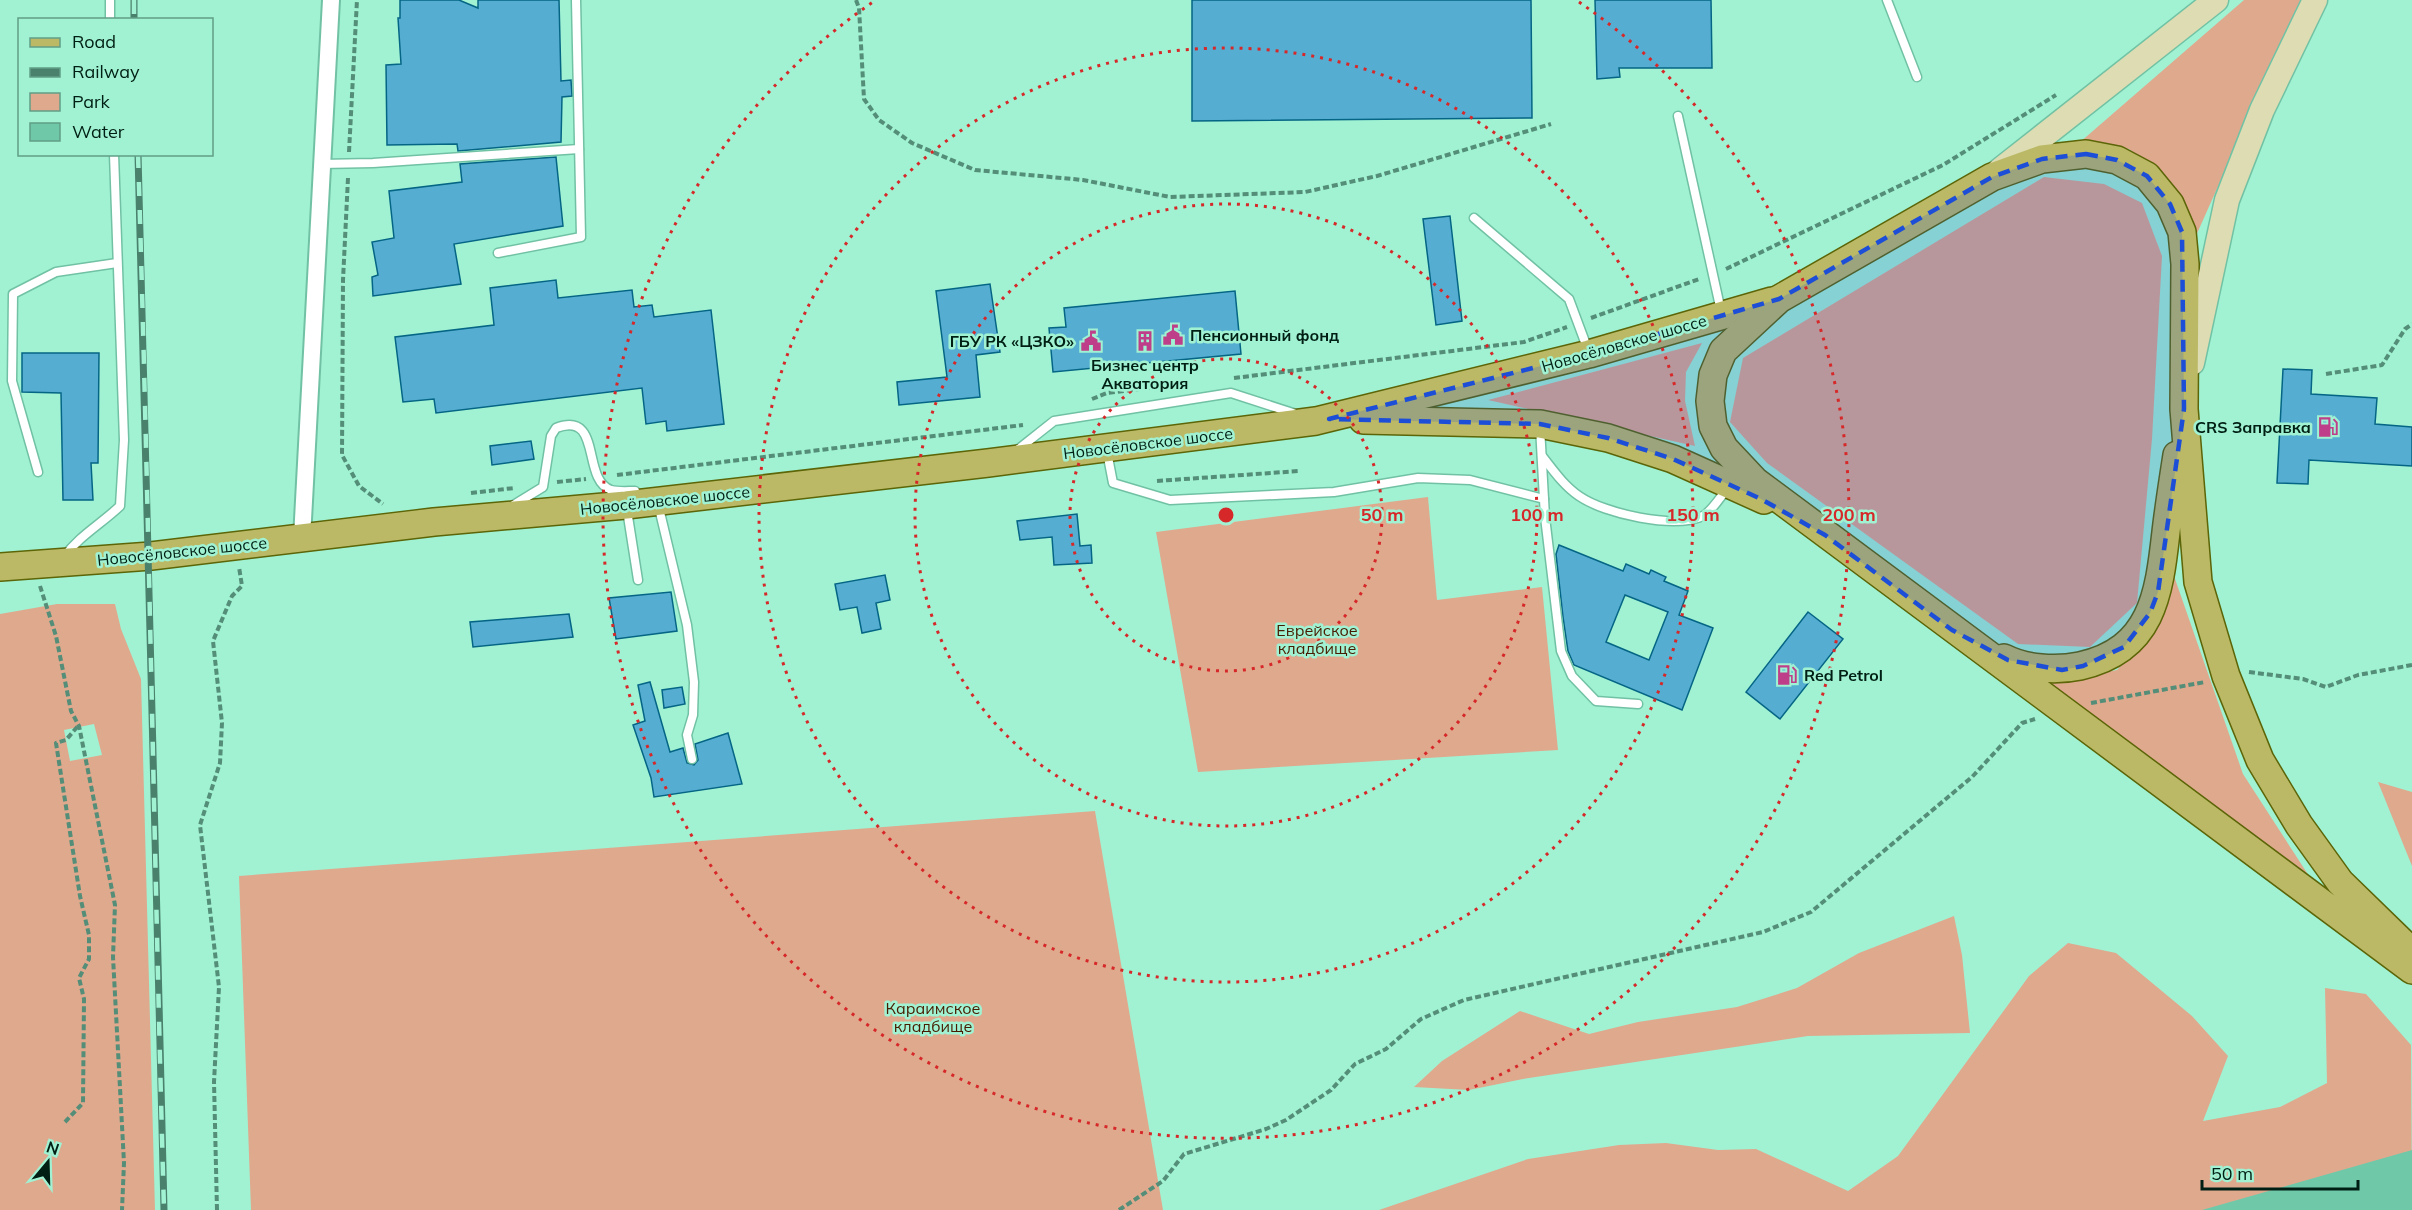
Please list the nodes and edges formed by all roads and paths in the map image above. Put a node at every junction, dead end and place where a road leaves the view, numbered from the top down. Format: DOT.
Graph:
graph roads {
  1 [pos="110,0"];
  2 [pos="331,0"];
  3 [pos="357,0"];
  4 [pos="576,0"];
  5 [pos="856,0"];
  6 [pos="1887,0"];
  7 [pos="2216,0"];
  8 [pos="2315,0"];
  9 [pos="110,18"];
  10 [pos="1917,77"];
  11 [pos="2064,91"];
  12 [pos="1678,116"];
  13 [pos="1551,124"];
  14 [pos="579,149"];
  15 [pos="114,156"];
  16 [pos="321,164"];
  17 [pos="348,164"];
  18 [pos="1992,177"];
  19 [pos="1474,218"];
  20 [pos="498,253"];
  21 [pos="117,263"];
  22 [pos="1711,275"];
  23 [pos="1779,300"];
  24 [pos="1722,316"];
  25 [pos="1578,323"];
  26 [pos="2412,324"];
  27 [pos="1589,354"];
  28 [pos="2326,374"];
  29 [pos="1233,378"];
  30 [pos="1198,382"];
  31 [pos="1086,402"];
  32 [pos="2184,409"];
  33 [pos="1323,420"];
  34 [pos="1031,422"];
  35 [pos="1540,424"];
  36 [pos="1106,448"];
  37 [pos="1541,455"];
  38 [pos="1003,462"];
  39 [pos="1299,471"];
  40 [pos="38,472"];
  41 [pos="597,477"];
  42 [pos="1146,481"];
  43 [pos="544,484"];
  44 [pos="1732,484"];
  45 [pos="463,494"];
  46 [pos="646,497"];
  47 [pos="1544,500"];
  48 [pos="394,502"];
  49 [pos="496,516"];
  50 [pos="1825,535"];
  51 [pos="302,538"];
  52 [pos="236,546"];
  53 [pos="60,563"];
  54 [pos="33,565"];
  55 [pos="0,567"];
  56 [pos="638,580"];
  57 [pos="1952,630"];
  58 [pos="1638,704"];
  59 [pos="2065,710"];
  60 [pos="78,726"];
  61 [pos="692,759"];
  62 [pos="2412,952"];
  63 [pos="2412,970"];
  64 [pos="65,1122"];
  65 [pos="122,1210"];
  66 [pos="218,1210"];
  67 [pos="1119,1210"];
  1 -- 9 [label="lane"];
  2 -- 16 [label="street"];
  3 -- 17 [label="path"];
  4 -- 14 [label="lane"];
  5 -- 13 [label="path"];
  6 -- 10 [label="lane"];
  7 -- 18 [label="main road"];
  8 -- 32 [label="main road"];
  11 -- 22 [label="path"];
  12 -- 22 [label="lane"];
  14 -- 17 [label="lane"];
  14 -- 20 [label="lane"];
  15 -- 21 [label="lane"];
  16 -- 17 [label="lane"];
  16 -- 51 [label="street"];
  17 -- 48 [label="path"];
  18 -- 23 [label="main road"];
  18 -- 32 [label="main road"];
  19 -- 25 [label="lane"];
  21 -- 40 [label="lane"];
  21 -- 53 [label="lane"];
  22 -- 24 [label="lane"];
  22 -- 25 [label="path"];
  23 -- 24 [label="main road, Новосёловское шоссе"];
  23 -- 50 [label="main road"];
  24 -- 27 [label="main road, Новосёловское шоссе"];
  25 -- 27 [label="lane"];
  25 -- 29 [label="path"];
  26 -- 28 [label="path"];
  27 -- 33 [label="main road, Новосёловское шоссе"];
  30 -- 31 [label="path"];
  32 -- 57 [label="main road"];
  32 -- 62 [label="main road"];
  33 -- 35 [label="main road, Новосёловское шоссе"];
  33 -- 36 [label="main road, Новосёловское шоссе"];
  33 -- 38 [label="lane"];
  34 -- 41 [label="path"];
  35 -- 37 [label="lane"];
  35 -- 44 [label="main road, Новосёловское шоссе"];
  36 -- 38 [label="main road, Новосёловское шоссе"];
  36 -- 47 [label="lane"];
  37 -- 44 [label="lane"];
  37 -- 47 [label="lane"];
  38 -- 46 [label="main road, Новосёловское шоссе"];
  39 -- 42 [label="path"];
  41 -- 43 [label="path"];
  41 -- 43 [label="lane"];
  41 -- 46 [label="lane"];
  43 -- 45 [label="path"];
  43 -- 49 [label="lane"];
  44 -- 50 [label="main road, Новосёловское шоссе"];
  46 -- 49 [label="main road, Новосёловское шоссе"];
  46 -- 56 [label="lane"];
  46 -- 61 [label="lane"];
  47 -- 58 [label="lane"];
  49 -- 51 [label="main road, Новосёловское шоссе"];
  50 -- 57 [label="main road"];
  51 -- 52 [label="main road, Новосёловское шоссе"];
  52 -- 53 [label="main road, Новосёловское шоссе"];
  52 -- 66 [label="path"];
  53 -- 54 [label="main road, Новосёловское шоссе"];
  54 -- 55 [label="main road, Новосёловское шоссе"];
  54 -- 60 [label="path"];
  57 -- 59 [label="main road"];
  59 -- 63 [label="main road"];
  59 -- 67 [label="path"];
  60 -- 64 [label="path"];
  60 -- 65 [label="path"];
}
